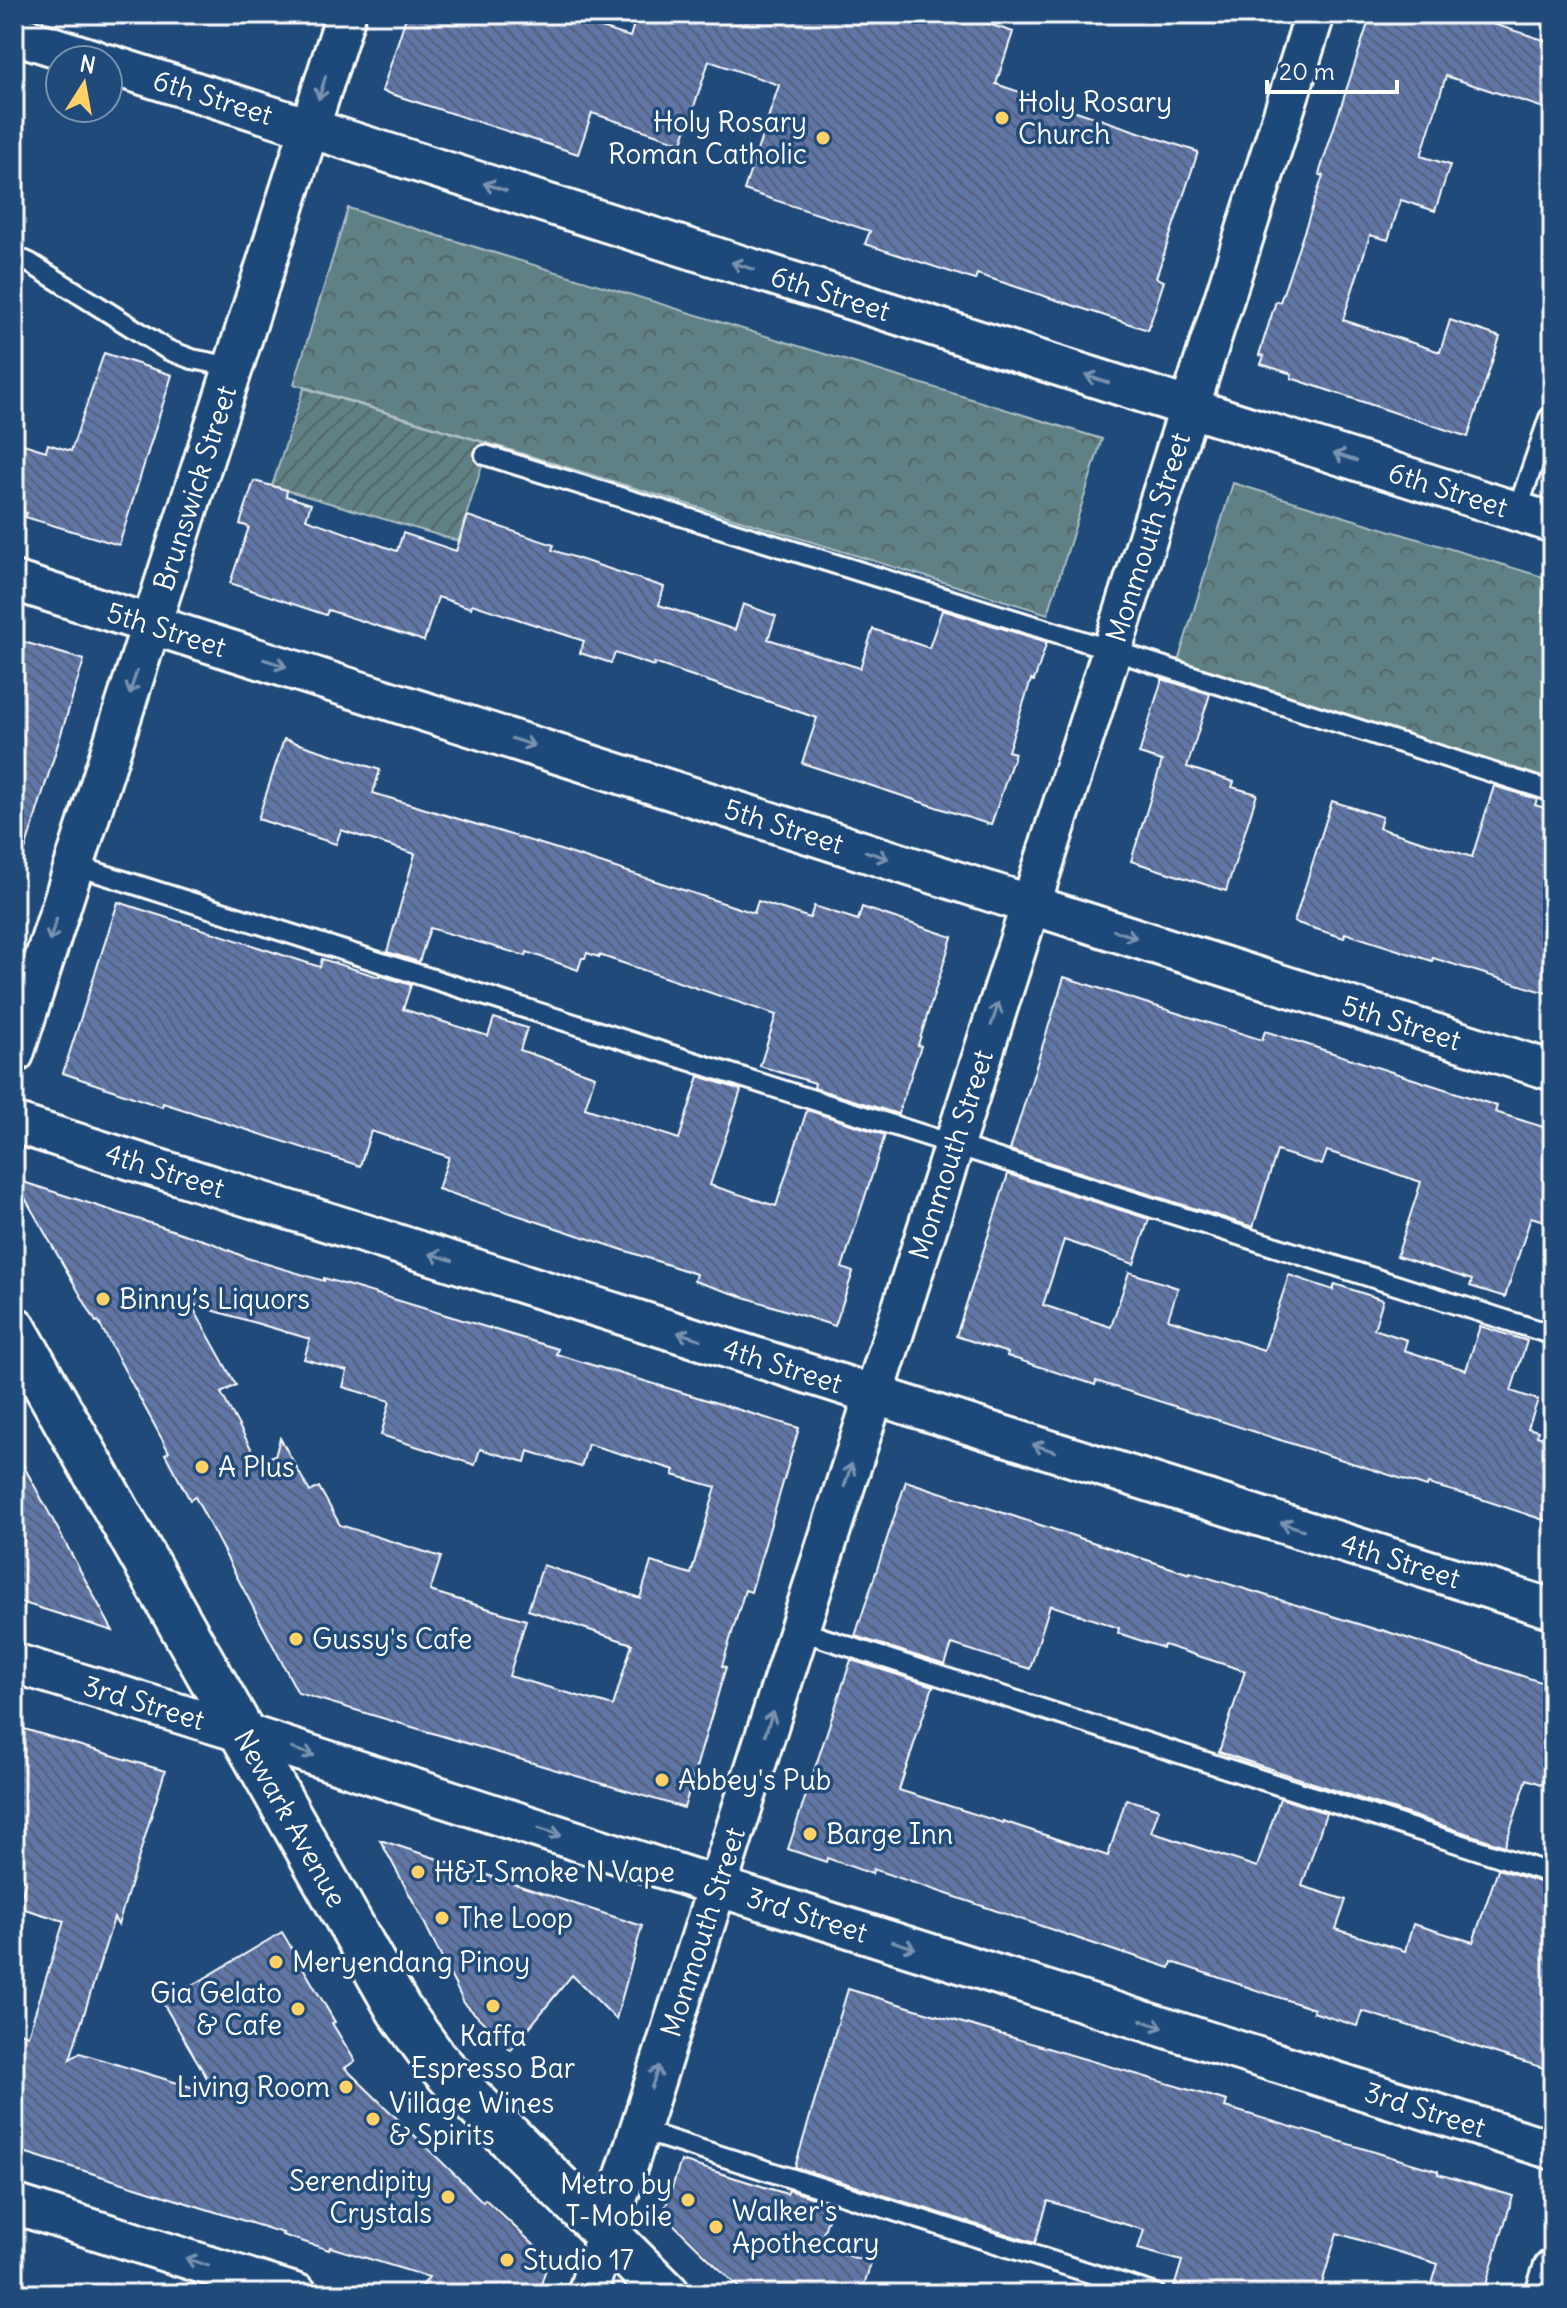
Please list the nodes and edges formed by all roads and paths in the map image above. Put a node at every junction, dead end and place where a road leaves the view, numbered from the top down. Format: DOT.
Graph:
graph roads {
  1 [pos="346,14"];
  2 [pos="1315,14"];
  3 [pos="14,34"];
  4 [pos="46,44"];
  5 [pos="124,69"];
  6 [pos="310,128"];
  7 [pos="14,256"];
  8 [pos="233,367"];
  9 [pos="1189,408"];
  10 [pos="1549,418"];
  11 [pos="485,455"];
  12 [pos="1517,511"];
  13 [pos="1553,523"];
  14 [pos="14,581"];
  15 [pos="151,623"];
  16 [pos="1112,650"];
  17 [pos="1553,792"];
  18 [pos="74,865"];
  19 [pos="1031,904"];
  20 [pos="14,1054"];
  21 [pos="1553,1071"];
  22 [pos="14,1123"];
  23 [pos="954,1145"];
  24 [pos="14,1329"];
  25 [pos="1553,1335"];
  26 [pos="874,1394"];
  27 [pos="1553,1609"];
  28 [pos="798,1630"];
  29 [pos="14,1663"];
  30 [pos="243,1733"];
  31 [pos="1553,1874"];
  32 [pos="716,1886"];
  33 [pos="639,2130"];
  34 [pos="1553,2150"];
  35 [pos="14,2204"];
  36 [pos="606,2232"];
  37 [pos="1553,2269"];
  38 [pos="298,2294"];
  39 [pos="587,2294"];
  40 [pos="667,2294"];
  41 [pos="1156,2294"];
  42 [pos="1545,2294"];
  1 -- 6 [label="street, Brunswick Street, one-way"];
  2 -- 9 [label="street, Monmouth Street"];
  3 -- 4 [label="street"];
  5 -- 6 [label="street, 6th Street"];
  6 -- 8 [label="street, Brunswick Street"];
  9 -- 6 [label="street, 6th Street, one-way"];
  7 -- 8 [label="lane"];
  8 -- 15 [label="street, Brunswick Street"];
  12 -- 9 [label="street, 6th Street, one-way"];
  9 -- 16 [label="street, Monmouth Street"];
  10 -- 12 [label="lane"];
  11 -- 16 [label="lane"];
  12 -- 13 [label="street, 6th Street"];
  14 -- 15 [label="street, 5th Street"];
  15 -- 18 [label="street, Brunswick Street, one-way"];
  15 -- 19 [label="street, 5th Street, one-way"];
  16 -- 17 [label="lane"];
  16 -- 19 [label="street, Monmouth Street"];
  18 -- 20 [label="street, Brunswick Street, one-way"];
  18 -- 23 [label="lane"];
  19 -- 21 [label="street, 5th Street, one-way"];
  23 -- 19 [label="street, Monmouth Street, one-way"];
  26 -- 22 [label="street, 4th Street, one-way"];
  23 -- 25 [label="lane"];
  23 -- 26 [label="street, Monmouth Street"];
  24 -- 30 [label="main road, Newark Avenue"];
  27 -- 26 [label="street, 4th Street, one-way"];
  28 -- 26 [label="street, Monmouth Street, one-way"];
  28 -- 31 [label="lane"];
  32 -- 28 [label="street, Monmouth Street, one-way"];
  29 -- 30 [label="street, 3rd Street"];
  30 -- 32 [label="street, 3rd Street, one-way"];
  30 -- 36 [label="main road, Newark Avenue"];
  33 -- 32 [label="street, Monmouth Street, one-way"];
  32 -- 34 [label="street, 3rd Street, one-way"];
  33 -- 36 [label="street, Monmouth Street"];
  33 -- 41 [label="lane"];
  38 -- 35 [label="street, one-way"];
  36 -- 39 [label="street, Monmouth Street"];
  36 -- 40 [label="main road, Newark Avenue"];
  37 -- 42 [label="street"];
}
